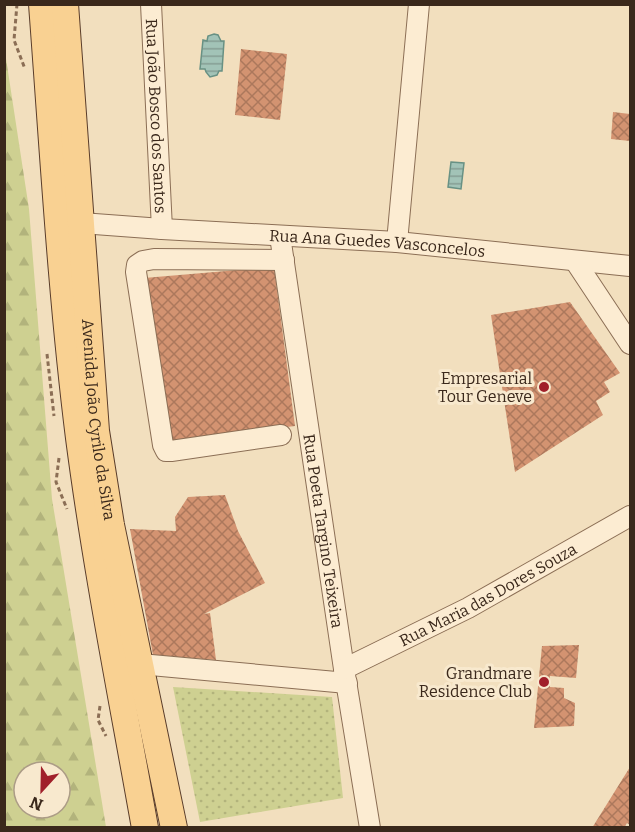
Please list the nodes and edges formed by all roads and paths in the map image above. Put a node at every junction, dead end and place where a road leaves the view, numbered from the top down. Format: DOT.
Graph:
graph roads {
  1 [pos="42,4"];
  2 [pos="65,4"];
  3 [pos="151,4"];
  4 [pos="419,4"];
  5 [pos="81,222"];
  6 [pos="162,229"];
  7 [pos="280,236"];
  8 [pos="397,242"];
  9 [pos="284,260"];
  10 [pos="575,261"];
  11 [pos="630,266"];
  12 [pos="630,344"];
  13 [pos="281,435"];
  14 [pos="630,516"];
  15 [pos="140,664"];
  16 [pos="346,676"];
  17 [pos="146,828"];
  18 [pos="174,828"];
  19 [pos="370,828"];
  1 -- 17 [label="main road, Avenida João Cyrilo da Silva"];
  2 -- 5 [label="main road, Avenida João Cyrilo da Silva"];
  3 -- 6 [label="street, Rua João Bosco dos Santos"];
  4 -- 8 [label="street"];
  5 -- 6 [label="street, Rua Ana Guedes Vasconcelos"];
  5 -- 15 [label="main road, Avenida João Cyrilo da Silva"];
  6 -- 7 [label="street, Rua Ana Guedes Vasconcelos"];
  7 -- 8 [label="street, Rua Ana Guedes Vasconcelos"];
  7 -- 9 [label="street, Rua Poeta Targino Teixeira"];
  8 -- 10 [label="street, Rua Ana Guedes Vasconcelos"];
  9 -- 13 [label="street"];
  9 -- 16 [label="street, Rua Poeta Targino Teixeira"];
  10 -- 11 [label="street, Rua Ana Guedes Vasconcelos"];
  10 -- 12 [label="street"];
  14 -- 16 [label="street, Rua Maria das Dores Souza"];
  15 -- 16 [label="street"];
  15 -- 18 [label="main road, Avenida João Cyrilo da Silva"];
  16 -- 19 [label="street, Rua Poeta Targino Teixeira"];
}
